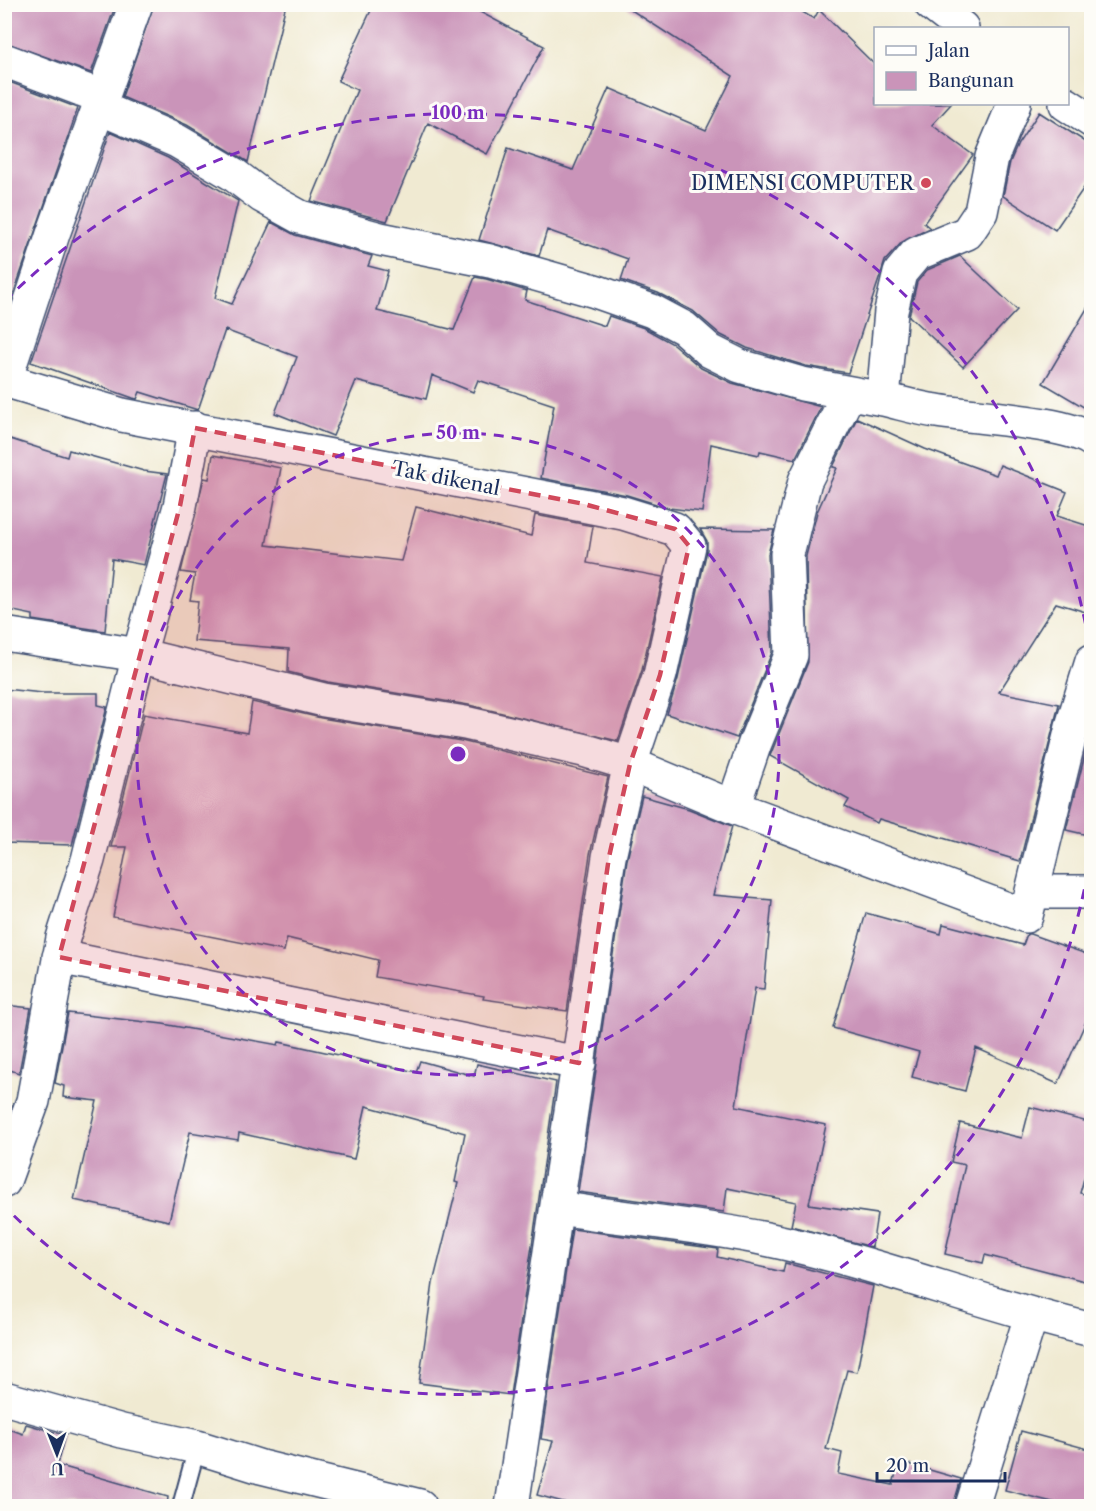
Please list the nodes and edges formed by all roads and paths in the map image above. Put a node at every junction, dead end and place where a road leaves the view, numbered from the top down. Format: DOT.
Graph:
graph roads {
  1 [pos="136,4"];
  2 [pos="930,4"];
  3 [pos="961,27"];
  4 [pos="4,60"];
  5 [pos="100,102"];
  6 [pos="1014,105"];
  7 [pos="1068,105"];
  8 [pos="1092,121"];
  9 [pos="5,380"];
  10 [pos="849,393"];
  11 [pos="883,399"];
  12 [pos="195,428"];
  13 [pos="1092,440"];
  14 [pos="4,634"];
  15 [pos="139,655"];
  16 [pos="1092,661"];
  17 [pos="630,764"];
  18 [pos="733,807"];
  19 [pos="1033,892"];
  20 [pos="1092,892"];
  21 [pos="59,957"];
  22 [pos="579,1063"];
  23 [pos="14,1120"];
  24 [pos="4,1181"];
  25 [pos="558,1208"];
  26 [pos="1031,1316"];
  27 [pos="1092,1330"];
  28 [pos="4,1398"];
  29 [pos="197,1447"];
  30 [pos="181,1506"];
  31 [pos="420,1506"];
  32 [pos="512,1506"];
  33 [pos="972,1506"];
  1 -- 5 [label="street"];
  2 -- 3 [label="street"];
  4 -- 5 [label="street"];
  5 -- 9 [label="street"];
  5 -- 10 [label="street"];
  6 -- 11 [label="street"];
  7 -- 8 [label="street"];
  9 -- 12 [label="street, Tak dikenal"];
  10 -- 11 [label="street"];
  10 -- 18 [label="street"];
  11 -- 13 [label="street"];
  12 -- 15 [label="street"];
  12 -- 17 [label="street, Tak dikenal"];
  14 -- 15 [label="street"];
  15 -- 17 [label="street"];
  15 -- 21 [label="street"];
  16 -- 19 [label="street"];
  17 -- 18 [label="street"];
  17 -- 22 [label="street"];
  18 -- 19 [label="street"];
  19 -- 20 [label="street"];
  21 -- 22 [label="street"];
  21 -- 23 [label="street"];
  22 -- 25 [label="street"];
  23 -- 24 [label="street"];
  25 -- 26 [label="street"];
  25 -- 32 [label="street"];
  26 -- 27 [label="street"];
  26 -- 33 [label="street"];
  28 -- 29 [label="street"];
  29 -- 30 [label="lane"];
  29 -- 31 [label="street"];
}
